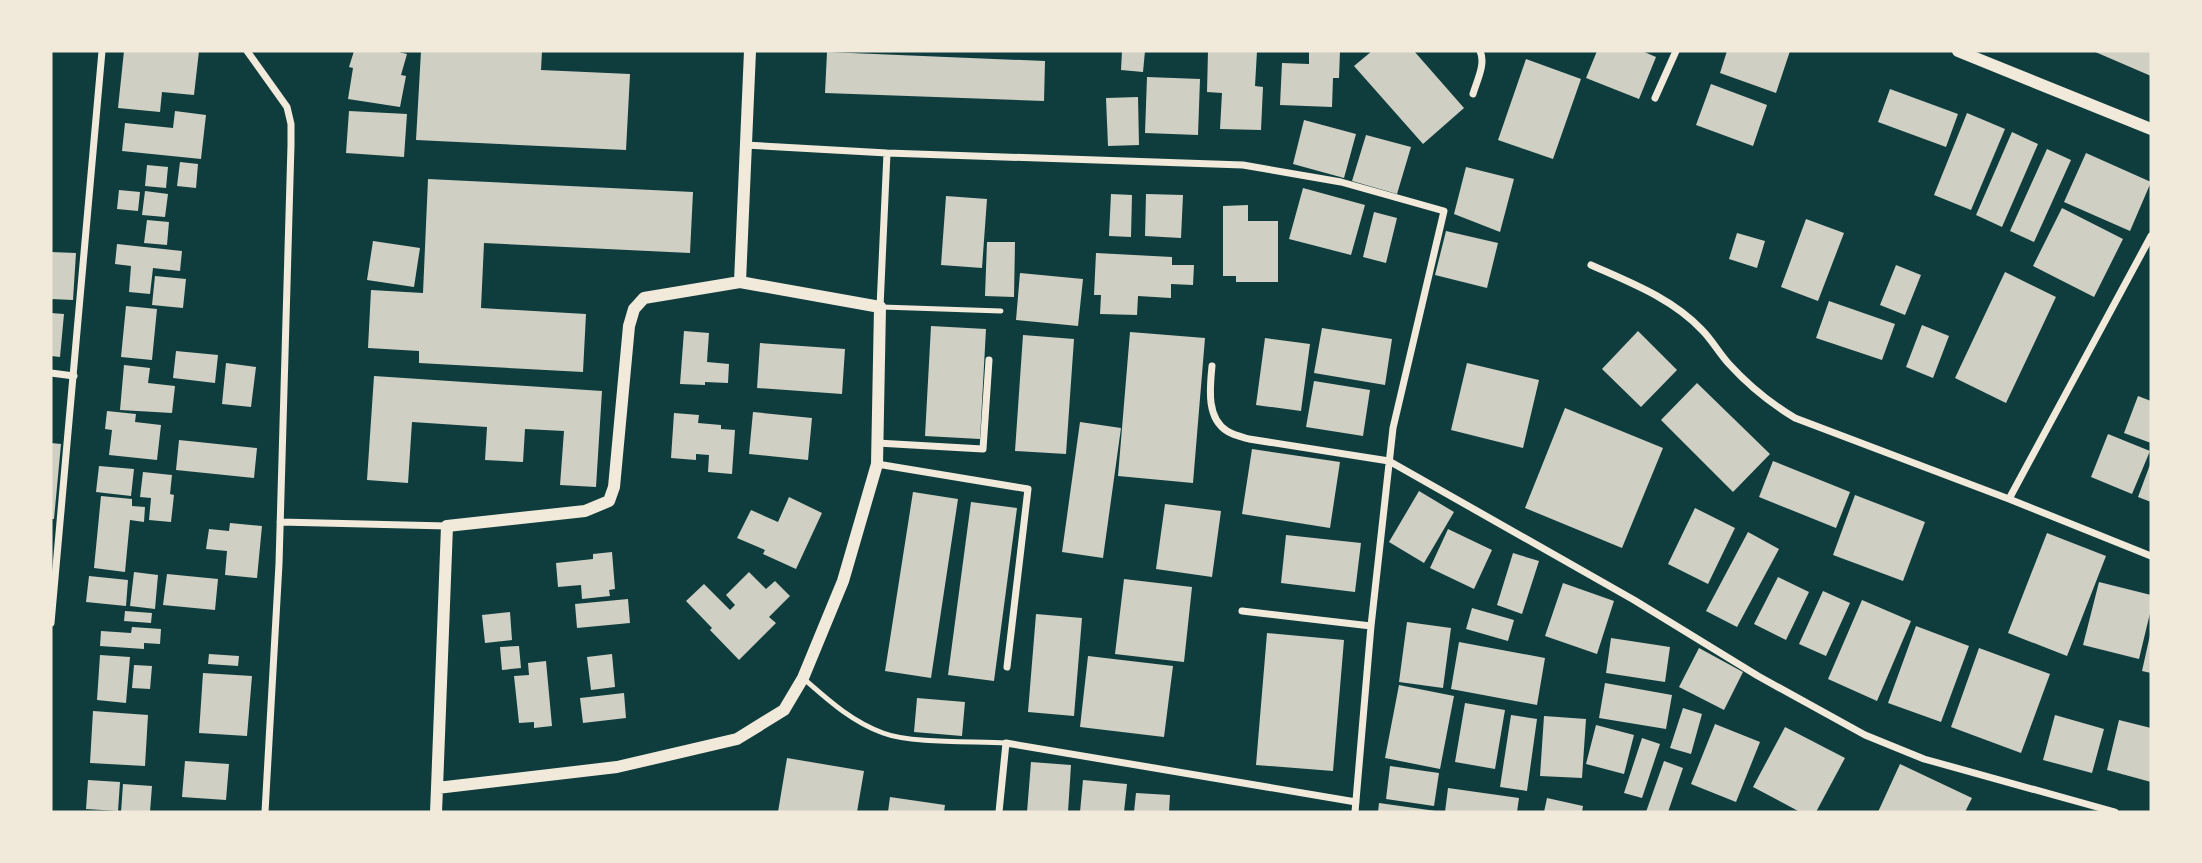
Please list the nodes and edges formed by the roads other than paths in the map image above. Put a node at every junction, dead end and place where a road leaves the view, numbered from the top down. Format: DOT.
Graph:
graph roads {
  1 [pos="102,51"];
  2 [pos="247,51"];
  3 [pos="750,51"];
  4 [pos="1479,51"];
  5 [pos="1676,51"];
  6 [pos="1958,51"];
  7 [pos="1473,94"];
  8 [pos="1655,98"];
  9 [pos="2151,129"];
  10 [pos="746,145"];
  11 [pos="887,153"];
  12 [pos="2151,236"];
  13 [pos="1591,265"];
  14 [pos="740,282"];
  15 [pos="880,307"];
  16 [pos="1001,311"];
  17 [pos="989,360"];
  18 [pos="1212,366"];
  19 [pos="51,373"];
  20 [pos="74,376"];
  21 [pos="877,443"];
  22 [pos="1389,461"];
  23 [pos="877,464"];
  24 [pos="2010,499"];
  25 [pos="280,522"];
  26 [pos="447,526"];
  27 [pos="2151,556"];
  28 [pos="1242,611"];
  29 [pos="51,623"];
  30 [pos="1371,626"];
  31 [pos="1007,667"];
  32 [pos="803,678"];
  33 [pos="1006,743"];
  34 [pos="437,788"];
  35 [pos="1356,802"];
  36 [pos="265,812"];
  37 [pos="436,812"];
  38 [pos="999,812"];
  39 [pos="1355,812"];
  40 [pos="2115,812"];
  1 -- 20 [label="street"];
  2 -- 25 [label="street"];
  3 -- 10 [label="street"];
  4 -- 7 [label="street"];
  5 -- 8 [label="street"];
  6 -- 9 [label="street"];
  10 -- 11 [label="street"];
  10 -- 14 [label="street"];
  11 -- 15 [label="street"];
  11 -- 22 [label="street"];
  12 -- 24 [label="street"];
  13 -- 24 [label="street"];
  14 -- 15 [label="street"];
  14 -- 26 [label="street"];
  15 -- 16 [label="lane"];
  15 -- 21 [label="street"];
  17 -- 21 [label="street"];
  18 -- 22 [label="street"];
  19 -- 20 [label="street"];
  20 -- 29 [label="street"];
  21 -- 23 [label="street"];
  22 -- 30 [label="street"];
  22 -- 40 [label="street"];
  23 -- 31 [label="street"];
  23 -- 32 [label="street"];
  24 -- 27 [label="street"];
  25 -- 26 [label="street"];
  25 -- 36 [label="street"];
  26 -- 34 [label="street"];
  28 -- 30 [label="street"];
  30 -- 35 [label="street"];
  32 -- 33 [label="lane"];
  32 -- 34 [label="street"];
  33 -- 35 [label="street"];
  33 -- 38 [label="street"];
  34 -- 37 [label="street"];
  35 -- 39 [label="street"];
}
